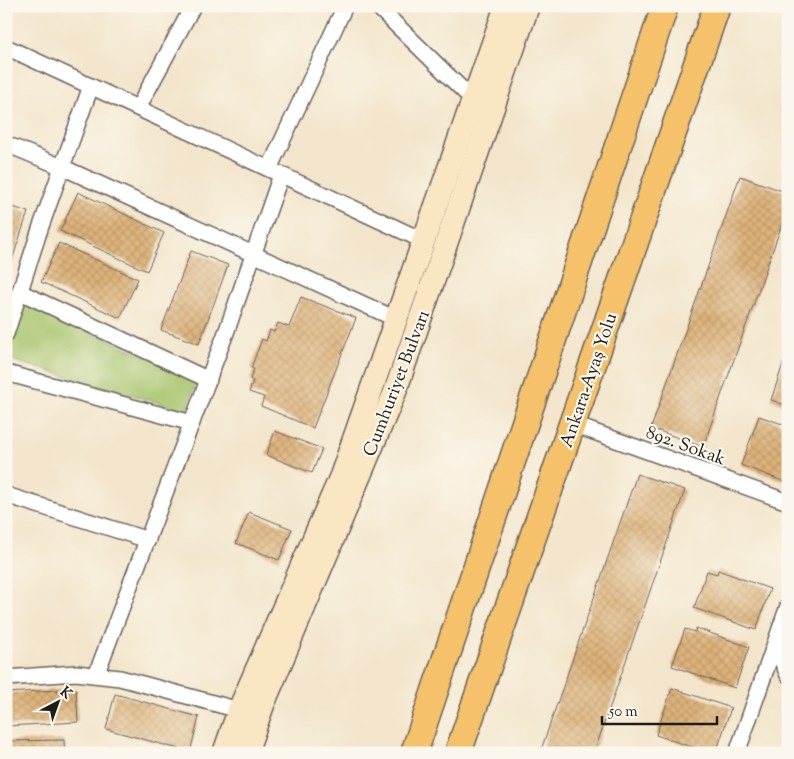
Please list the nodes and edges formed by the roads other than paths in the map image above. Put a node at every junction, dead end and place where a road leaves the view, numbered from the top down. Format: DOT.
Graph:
graph roads {
  1 [pos="193,6"];
  2 [pos="344,6"];
  3 [pos="377,6"];
  4 [pos="506,6"];
  5 [pos="528,6"];
  6 [pos="665,6"];
  7 [pos="717,6"];
  8 [pos="6,47"];
  9 [pos="91,86"];
  10 [pos="473,100"];
  11 [pos="138,108"];
  12 [pos="6,144"];
  13 [pos="62,167"];
  14 [pos="275,172"];
  15 [pos="424,241"];
  16 [pos="254,254"];
  17 [pos="20,292"];
  18 [pos="396,319"];
  19 [pos="6,334"];
  20 [pos="6,372"];
  21 [pos="209,380"];
  22 [pos="192,423"];
  23 [pos="572,424"];
  24 [pos="6,496"];
  25 [pos="788,502"];
  26 [pos="148,540"];
  27 [pos="788,606"];
  28 [pos="775,644"];
  29 [pos="96,675"];
  30 [pos="788,675"];
  31 [pos="6,678"];
  32 [pos="249,715"];
  33 [pos="460,752"];
  34 [pos="224,753"];
  35 [pos="246,753"];
  36 [pos="414,753"];
  37 [pos="737,753"];
  1 -- 11 [label="street"];
  2 -- 14 [label="street"];
  3 -- 10 [label="street"];
  4 -- 10 [label="main road, Cumhuriyet Bulvarı"];
  5 -- 32 [label="main road, Cumhuriyet Bulvarı"];
  6 -- 36 [label="highway"];
  7 -- 23 [label="highway, Ankara-Ayaş Yolu"];
  8 -- 9 [label="street"];
  9 -- 11 [label="street"];
  9 -- 13 [label="street"];
  10 -- 15 [label="main road, Cumhuriyet Bulvarı"];
  11 -- 14 [label="street"];
  12 -- 13 [label="street"];
  13 -- 16 [label="street"];
  13 -- 17 [label="street"];
  14 -- 15 [label="street"];
  14 -- 16 [label="street"];
  15 -- 18 [label="main road, Cumhuriyet Bulvarı"];
  16 -- 18 [label="street"];
  16 -- 21 [label="street"];
  17 -- 19 [label="street"];
  17 -- 21 [label="street"];
  18 -- 32 [label="main road, Cumhuriyet Bulvarı"];
  20 -- 22 [label="street"];
  21 -- 22 [label="street"];
  22 -- 26 [label="street"];
  23 -- 25 [label="street, 892. Sokak"];
  23 -- 33 [label="highway, Ankara-Ayaş Yolu"];
  24 -- 26 [label="street"];
  26 -- 29 [label="street"];
  27 -- 28 [label="street"];
  28 -- 30 [label="street"];
  28 -- 37 [label="street"];
  29 -- 31 [label="street"];
  29 -- 32 [label="street"];
  32 -- 34 [label="main road, Cumhuriyet Bulvarı"];
  32 -- 35 [label="main road, Cumhuriyet Bulvarı"];
}
